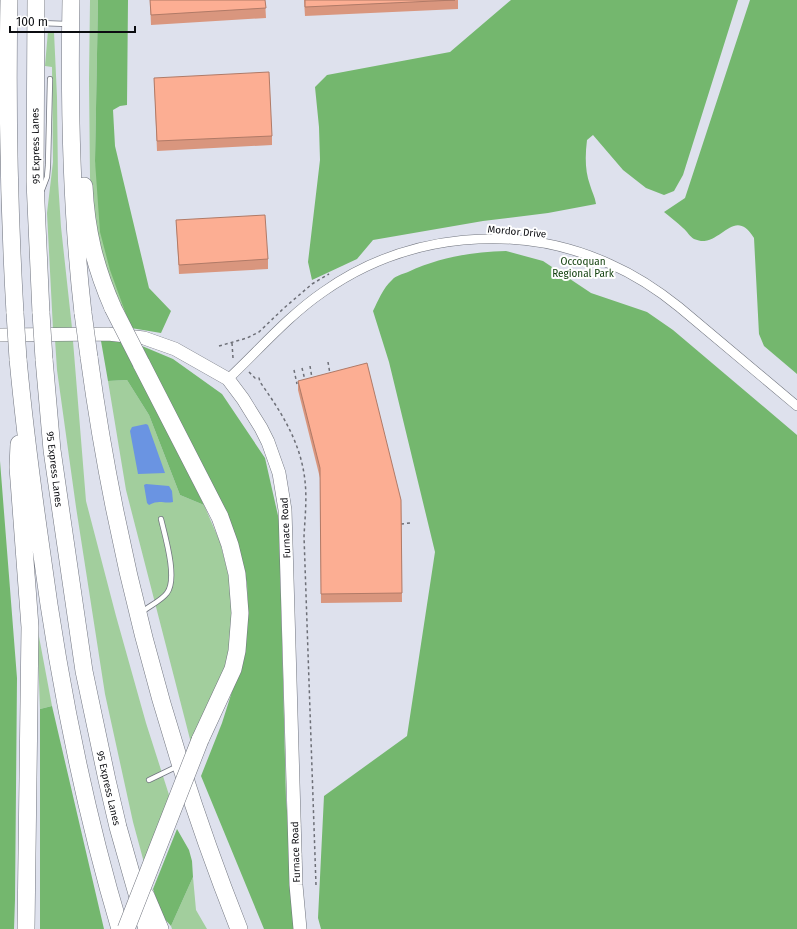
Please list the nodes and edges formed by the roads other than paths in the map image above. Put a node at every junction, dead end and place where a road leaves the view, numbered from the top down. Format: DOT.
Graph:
graph roads {
  1 [pos="9,0"];
  2 [pos="36,0"];
  3 [pos="71,0"];
  4 [pos="35,22"];
  5 [pos="71,24"];
  6 [pos="71,41"];
  7 [pos="50,79"];
  8 [pos="36,205"];
  9 [pos="0,335"];
  10 [pos="228,379"];
  11 [pos="21,394"];
  12 [pos="797,406"];
  13 [pos="161,520"];
  14 [pos="137,615"];
  15 [pos="180,765"];
  16 [pos="149,780"];
  17 [pos="118,827"];
  18 [pos="26,929"];
  19 [pos="120,929"];
  20 [pos="126,929"];
  21 [pos="146,929"];
  22 [pos="160,929"];
  23 [pos="239,929"];
  24 [pos="300,929"];
  1 -- 11 [label="highway, bridge"];
  2 -- 4 [label="highway, 95 Express Lanes"];
  3 -- 5 [label="highway"];
  4 -- 5 [label="lane"];
  4 -- 8 [label="highway, 95 Express Lanes"];
  5 -- 6 [label="highway"];
  6 -- 14 [label="highway, bridge"];
  6 -- 20 [label="highway, bridge"];
  7 -- 8 [label="lane"];
  8 -- 17 [label="highway, 95 Express Lanes, bridge"];
  9 -- 10 [label="main road, Furnace Road"];
  10 -- 12 [label="street, Mordor Drive"];
  10 -- 24 [label="main road, Furnace Road"];
  11 -- 18 [label="highway"];
  11 -- 19 [label="highway"];
  13 -- 14 [label="lane"];
  14 -- 15 [label="highway"];
  15 -- 16 [label="lane"];
  15 -- 23 [label="highway"];
  17 -- 21 [label="highway, 95 Express Lanes"];
  17 -- 22 [label="highway"];
}
